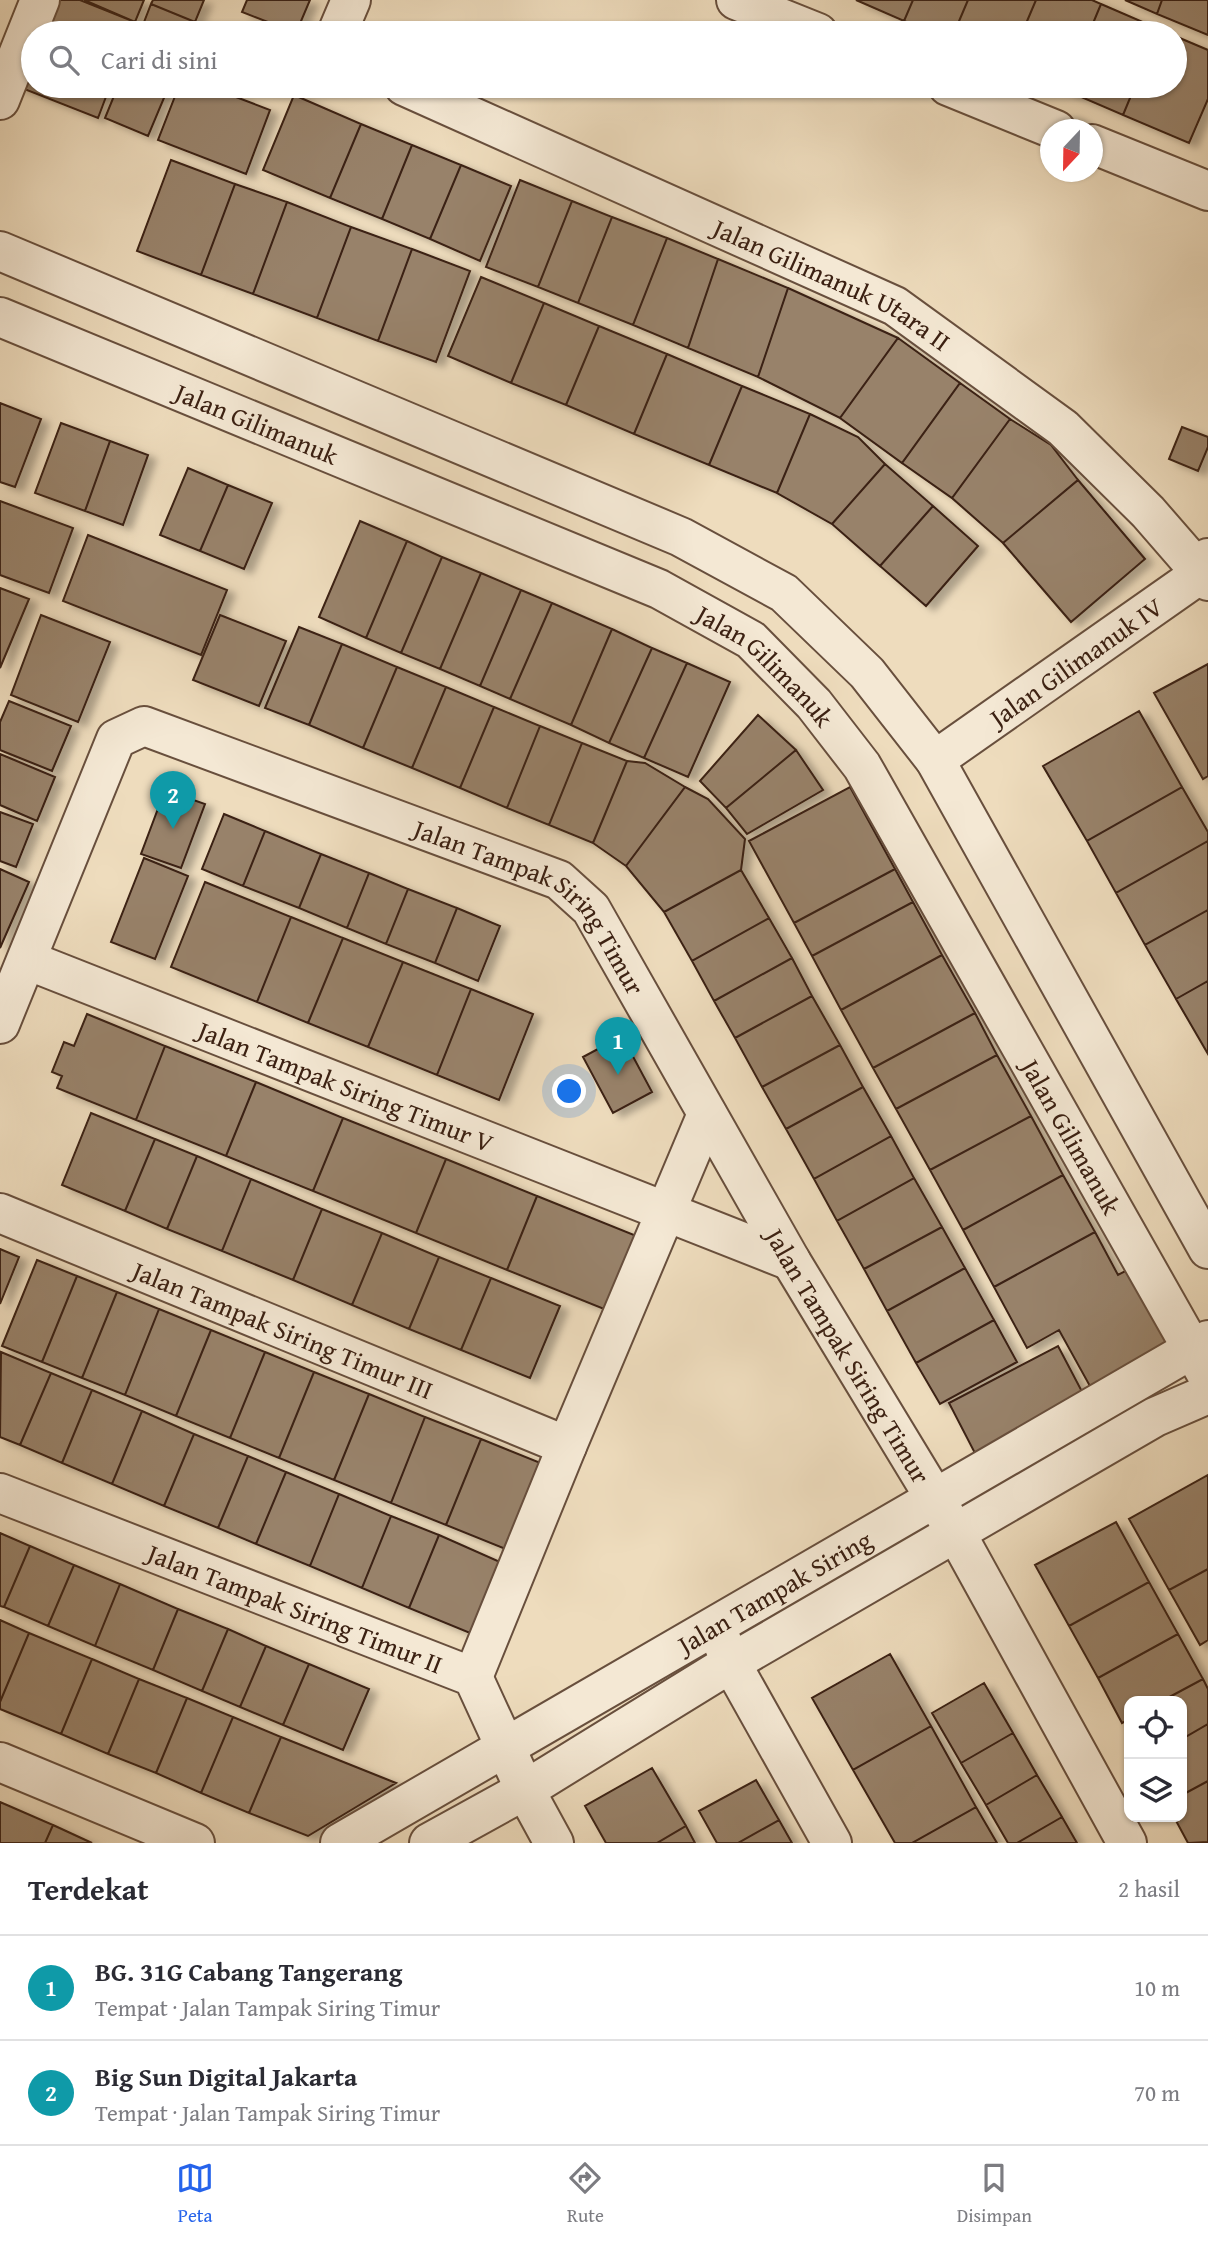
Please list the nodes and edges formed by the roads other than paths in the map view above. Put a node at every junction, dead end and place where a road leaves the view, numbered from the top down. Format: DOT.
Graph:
graph roads {
  1 [pos="40,0"];
  2 [pos="351,0"];
  3 [pos="736,0"];
  4 [pos="32,21"];
  5 [pos="342,21"];
  6 [pos="788,21"];
  7 [pos="21,48"];
  8 [pos="431,98"];
  9 [pos="977,98"];
  10 [pos="0,100"];
  11 [pos="1040,123"];
  12 [pos="1103,148"];
  13 [pos="1208,191"];
  14 [pos="0,251"];
  15 [pos="0,317"];
  16 [pos="1206,570"];
  17 [pos="935,760"];
  18 [pos="27,960"];
  19 [pos="0,1024"];
  20 [pos="707,1114"];
  21 [pos="0,1213"];
  22 [pos="667,1213"];
  23 [pos="1208,1249"];
  24 [pos="791,1261"];
  25 [pos="1202,1356"];
  26 [pos="1208,1394"];
  27 [pos="566,1446"];
  28 [pos="0,1493"];
  29 [pos="935,1497"];
  30 [pos="956,1533"];
  31 [pos="715,1625"];
  32 [pos="731,1663"];
  33 [pos="473,1677"];
  34 [pos="505,1746"];
  35 [pos="0,1762"];
  36 [pos="525,1790"];
  37 [pos="195,1843"];
  38 [pos="340,1843"];
  39 [pos="429,1843"];
  40 [pos="554,1843"];
  41 [pos="832,1843"];
  42 [pos="1128,1843"];
  1 -- 4 [label="street"];
  2 -- 5 [label="street"];
  3 -- 6 [label="street"];
  7 -- 10 [label="street"];
  8 -- 16 [label="street, Jalan Gilimanuk Utara II"];
  9 -- 11 [label="street"];
  12 -- 13 [label="street"];
  14 -- 17 [label="street"];
  15 -- 25 [label="street, Jalan Gilimanuk"];
  16 -- 17 [label="street, Jalan Gilimanuk IV"];
  17 -- 23 [label="street"];
  18 -- 19 [label="street, Jalan Tampak Siring Timur"];
  18 -- 20 [label="street, Jalan Tampak Siring Timur"];
  18 -- 22 [label="street, Jalan Tampak Siring Timur V"];
  20 -- 22 [label="street"];
  20 -- 24 [label="street, Jalan Tampak Siring Timur"];
  21 -- 27 [label="street, Jalan Tampak Siring Timur III"];
  22 -- 24 [label="street, Jalan Tampak Siring Timur V"];
  22 -- 27 [label="street"];
  24 -- 29 [label="street, Jalan Tampak Siring Timur"];
  25 -- 29 [label="street, Jalan Tampak Siring"];
  26 -- 30 [label="street, Jalan Tampak Siring"];
  27 -- 33 [label="street"];
  28 -- 33 [label="street, Jalan Tampak Siring Timur II"];
  29 -- 30 [label="street, Jalan Tampak Siring Timur"];
  29 -- 31 [label="street, Jalan Tampak Siring"];
  30 -- 32 [label="street, Jalan Tampak Siring"];
  30 -- 42 [label="street, Jalan Tampak Siring Timur"];
  31 -- 32 [label="street"];
  31 -- 34 [label="street, Jalan Tampak Siring"];
  32 -- 36 [label="street, Jalan Tampak Siring"];
  32 -- 41 [label="street"];
  33 -- 34 [label="street, Jalan Tampak Siring Timur II"];
  34 -- 36 [label="street, Jalan Tampak Siring Timur II"];
  34 -- 38 [label="street, Jalan Tampak Siring"];
  35 -- 37 [label="street"];
  36 -- 39 [label="street, Jalan Tampak Siring"];
  36 -- 40 [label="street, Jalan Tampak Siring Timur II"];
}
